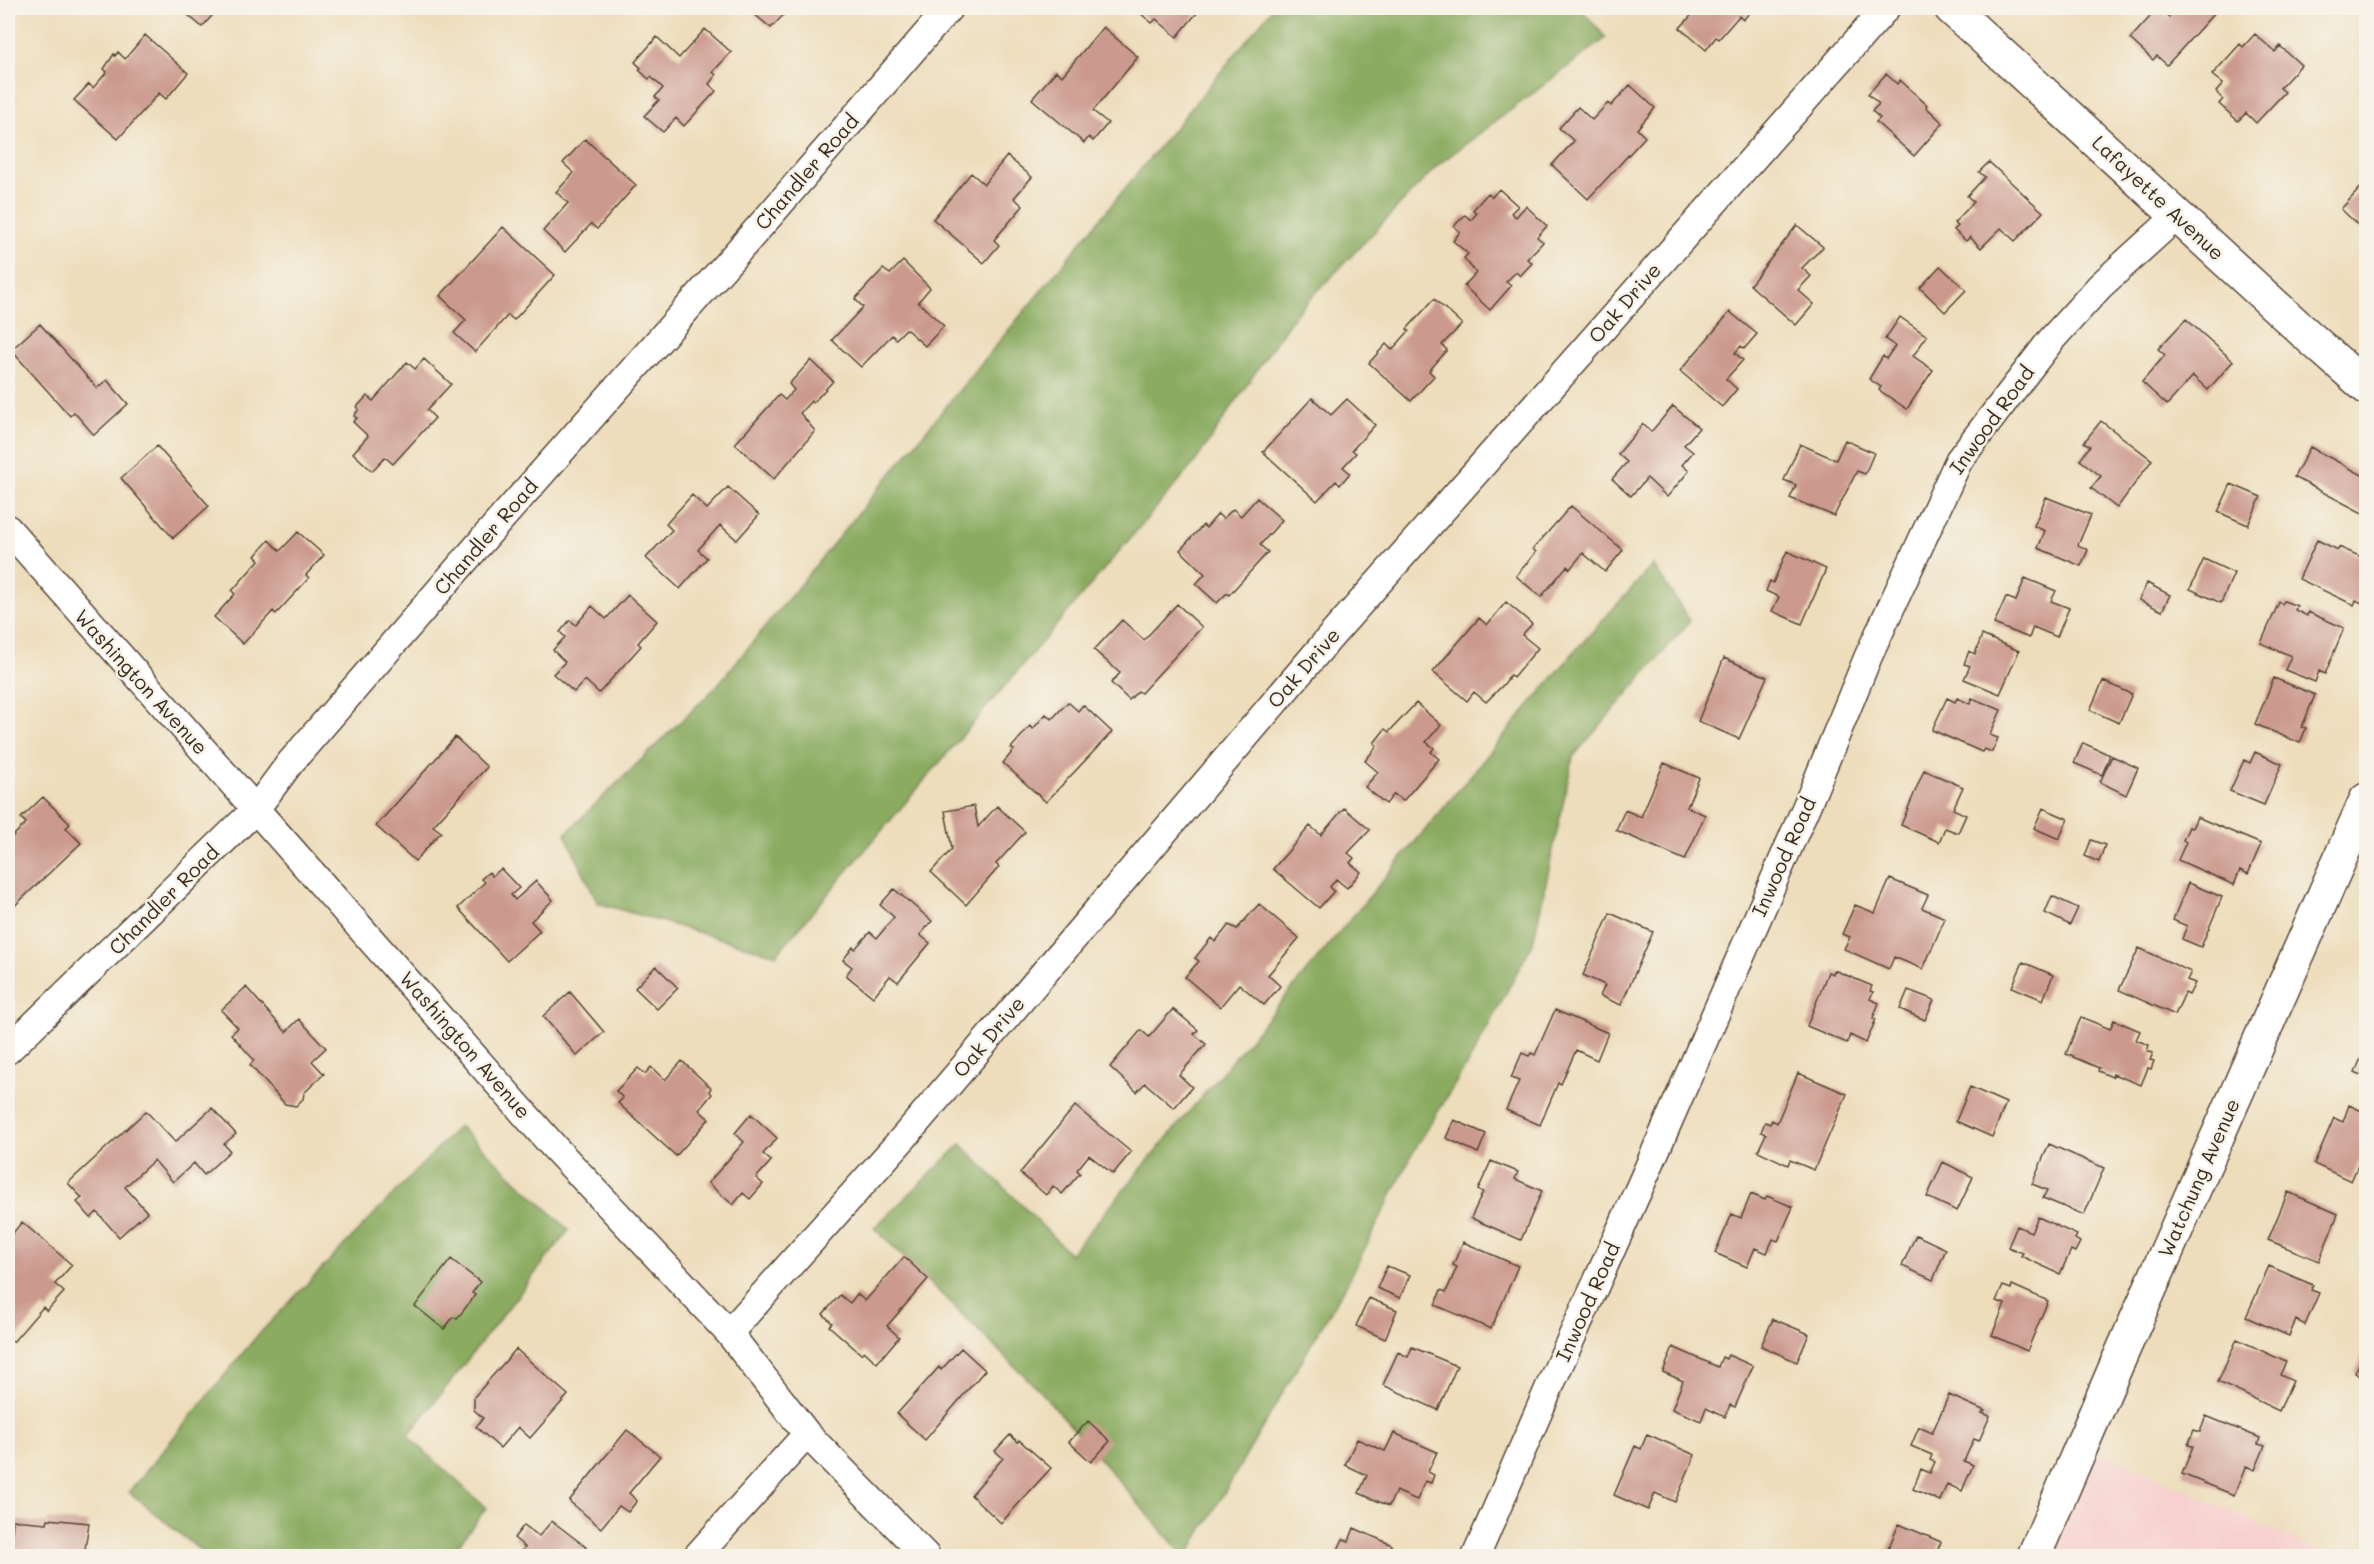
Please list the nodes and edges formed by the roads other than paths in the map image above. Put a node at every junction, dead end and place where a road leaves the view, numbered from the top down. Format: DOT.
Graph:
graph roads {
  1 [pos="949,8"];
  2 [pos="1886,8"];
  3 [pos="1951,8"];
  4 [pos="2178,215"];
  5 [pos="2367,387"];
  6 [pos="8,529"];
  7 [pos="2367,800"];
  8 [pos="255,810"];
  9 [pos="8,1050"];
  10 [pos="729,1333"];
  11 [pos="807,1434"];
  12 [pos="697,1557"];
  13 [pos="926,1557"];
  14 [pos="1476,1557"];
  15 [pos="2034,1557"];
  1 -- 8 [label="street, Chandler Road"];
  2 -- 10 [label="street, Oak Drive"];
  3 -- 4 [label="main road, Lafayette Avenue"];
  4 -- 5 [label="main road, Lafayette Avenue"];
  4 -- 14 [label="street, Inwood Road"];
  6 -- 8 [label="street, Washington Avenue"];
  7 -- 15 [label="main road, Watchung Avenue"];
  8 -- 9 [label="street, Chandler Road"];
  8 -- 10 [label="street, Washington Avenue"];
  10 -- 11 [label="street, Washington Avenue"];
  11 -- 12 [label="street"];
  11 -- 13 [label="street, Washington Avenue"];
}
